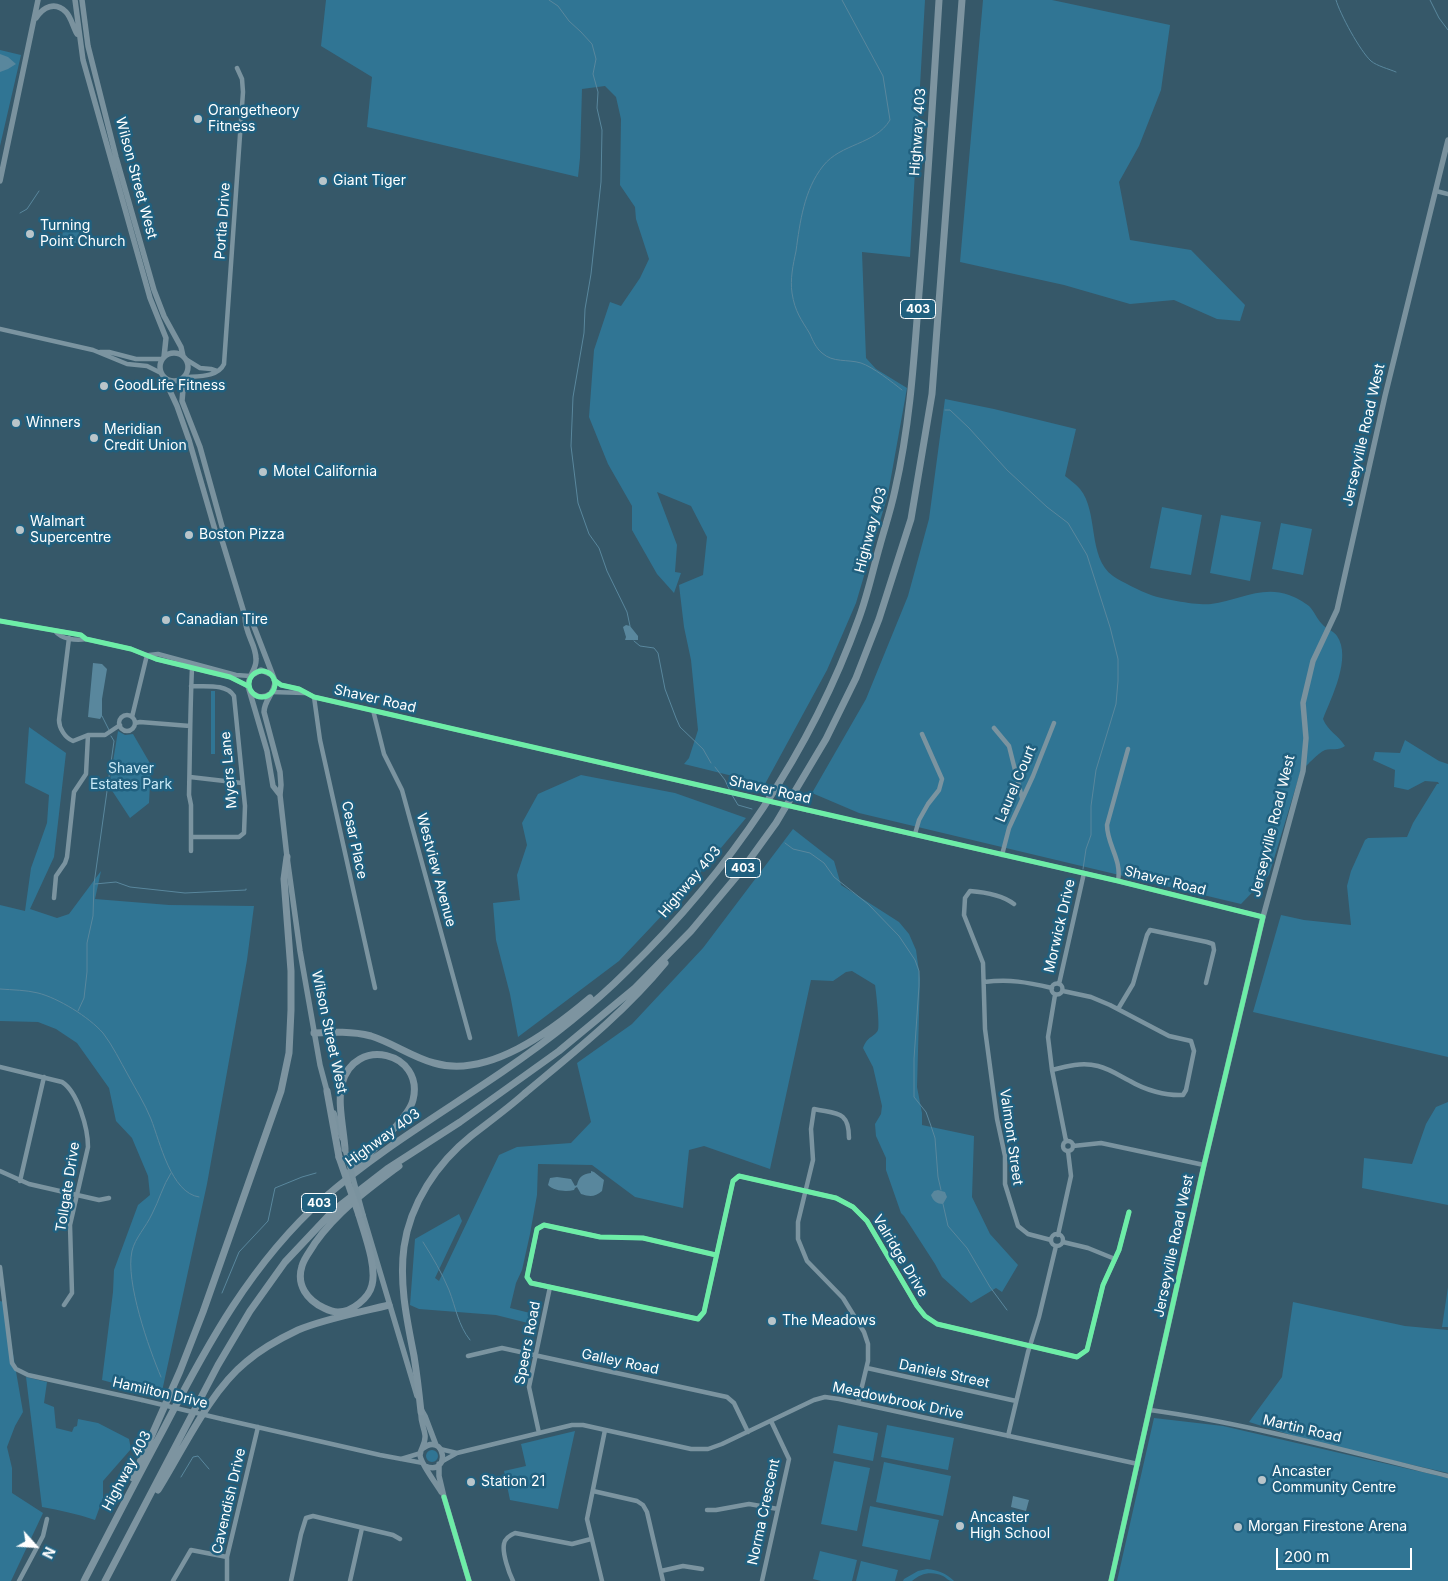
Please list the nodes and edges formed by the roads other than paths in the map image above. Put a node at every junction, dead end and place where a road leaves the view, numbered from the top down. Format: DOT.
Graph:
graph roads {
  1 [pos="38,0"];
  2 [pos="75,0"];
  3 [pos="82,0"];
  4 [pos="939,0"];
  5 [pos="962,0"];
  6 [pos="35,20"];
  7 [pos="79,39"];
  8 [pos="238,68"];
  9 [pos="1448,140"];
  10 [pos="0,181"];
  11 [pos="1436,191"];
  12 [pos="1448,194"];
  13 [pos="0,329"];
  14 [pos="99,352"];
  15 [pos="163,358"];
  16 [pos="185,358"];
  17 [pos="217,372"];
  18 [pos="162,374"];
  19 [pos="185,378"];
  20 [pos="221,537"];
  21 [pos="246,616"];
  22 [pos="0,621"];
  23 [pos="55,631"];
  24 [pos="69,638"];
  25 [pos="86,639"];
  26 [pos="147,655"];
  27 [pos="192,668"];
  28 [pos="250,676"];
  29 [pos="273,678"];
  30 [pos="191,686"];
  31 [pos="249,688"];
  32 [pos="271,692"];
  33 [pos="304,693"];
  34 [pos="314,697"];
  35 [pos="373,710"];
  36 [pos="132,716"];
  37 [pos="135,723"];
  38 [pos="1054,723"];
  39 [pos="120,726"];
  40 [pos="190,726"];
  41 [pos="994,728"];
  42 [pos="922,734"];
  43 [pos="88,735"];
  44 [pos="1128,749"];
  45 [pos="190,777"];
  46 [pos="242,783"];
  47 [pos="280,796"];
  48 [pos="1022,798"];
  49 [pos="915,834"];
  50 [pos="191,837"];
  51 [pos="191,851"];
  52 [pos="1002,855"];
  53 [pos="287,857"];
  54 [pos="1084,874"];
  55 [pos="1118,881"];
  56 [pos="54,898"];
  57 [pos="1014,904"];
  58 [pos="1263,917"];
  59 [pos="670,926"];
  60 [pos="691,931"];
  61 [pos="984,982"];
  62 [pos="1206,983"];
  63 [pos="1059,984"];
  64 [pos="375,988"];
  65 [pos="1052,988"];
  66 [pos="1063,990"];
  67 [pos="1056,995"];
  68 [pos="1118,1009"];
  69 [pos="314,1033"];
  70 [pos="470,1038"];
  71 [pos="0,1067"];
  72 [pos="1052,1070"];
  73 [pos="44,1077"];
  74 [pos="327,1091"];
  75 [pos="460,1122"];
  76 [pos="849,1138"];
  77 [pos="1066,1141"];
  78 [pos="1073,1146"];
  79 [pos="345,1149"];
  80 [pos="1068,1151"];
  81 [pos="1204,1166"];
  82 [pos="0,1171"];
  83 [pos="20,1181"];
  84 [pos="806,1191"];
  85 [pos="77,1196"];
  86 [pos="109,1198"];
  87 [pos="323,1199"];
  88 [pos="1129,1212"];
  89 [pos="361,1215"];
  90 [pos="1058,1235"];
  91 [pos="1051,1240"];
  92 [pos="1062,1242"];
  93 [pos="1056,1246"];
  94 [pos="716,1255"];
  95 [pos="1115,1259"];
  96 [pos="0,1267"];
  97 [pos="550,1287"];
  98 [pos="64,1305"];
  99 [pos="389,1305"];
  100 [pos="1030,1345"];
  101 [pos="535,1355"];
  102 [pos="468,1356"];
  103 [pos="867,1368"];
  104 [pos="1016,1401"];
  105 [pos="858,1403"];
  106 [pos="1150,1410"];
  107 [pos="422,1412"];
  108 [pos="771,1421"];
  109 [pos="258,1427"];
  110 [pos="606,1430"];
  111 [pos="748,1432"];
  112 [pos="539,1433"];
  113 [pos="1008,1436"];
  114 [pos="438,1447"];
  115 [pos="421,1451"];
  116 [pos="457,1453"];
  117 [pos="401,1459"];
  118 [pos="440,1463"];
  119 [pos="1138,1464"];
  120 [pos="424,1465"];
  121 [pos="1448,1476"];
  122 [pos="593,1491"];
  123 [pos="444,1497"];
  124 [pos="778,1509"];
  125 [pos="707,1510"];
  126 [pos="47,1519"];
  127 [pos="114,1524"];
  128 [pos="135,1526"];
  129 [pos="362,1528"];
  130 [pos="400,1539"];
  131 [pos="591,1539"];
  132 [pos="227,1557"];
  133 [pos="702,1569"];
  134 [pos="660,1571"];
  135 [pos="19,1581"];
  136 [pos="84,1581"];
  137 [pos="106,1581"];
  138 [pos="174,1581"];
  139 [pos="227,1581"];
  140 [pos="291,1581"];
  141 [pos="350,1581"];
  142 [pos="469,1581"];
  143 [pos="513,1581"];
  144 [pos="602,1581"];
  145 [pos="663,1581"];
  146 [pos="762,1581"];
  147 [pos="1111,1581"];
  1 -- 6 [label="main road"];
  2 -- 7 [label="main road, Wilson Street West"];
  3 -- 16 [label="main road, Wilson Street West"];
  4 -- 59 [label="highway, Highway 403 / 403"];
  5 -- 60 [label="highway, Highway 403 / 403"];
  6 -- 7 [label="main road"];
  6 -- 10 [label="main road"];
  7 -- 15 [label="main road, Wilson Street West"];
  8 -- 17 [label="street, Portia Drive"];
  9 -- 11 [label="main road, Jerseyville Road West"];
  11 -- 12 [label="street"];
  11 -- 58 [label="main road, Jerseyville Road West"];
  13 -- 14 [label="street"];
  14 -- 15 [label="street"];
  14 -- 18 [label="street"];
  15 -- 16 [label="main road"];
  15 -- 18 [label="main road"];
  16 -- 17 [label="street"];
  16 -- 19 [label="main road"];
  17 -- 19 [label="street"];
  18 -- 19 [label="main road"];
  18 -- 20 [label="main road"];
  19 -- 20 [label="main road"];
  20 -- 21 [label="main road"];
  21 -- 28 [label="main road"];
  21 -- 29 [label="main road"];
  22 -- 23 [label="street"];
  23 -- 24 [label="street"];
  23 -- 25 [label="street"];
  24 -- 25 [label="street"];
  24 -- 43 [label="street"];
  25 -- 26 [label="street"];
  26 -- 27 [label="street"];
  26 -- 28 [label="street"];
  26 -- 36 [label="street"];
  27 -- 30 [label="street"];
  27 -- 31 [label="street"];
  28 -- 29 [label="main road"];
  28 -- 31 [label="main road"];
  29 -- 32 [label="main road"];
  29 -- 33 [label="street, Shaver Road"];
  30 -- 40 [label="street"];
  30 -- 46 [label="street, Myers Lane"];
  31 -- 32 [label="main road"];
  31 -- 47 [label="main road, Wilson Street West"];
  32 -- 33 [label="street, Shaver Road"];
  32 -- 47 [label="main road, Wilson Street West"];
  33 -- 34 [label="street, Shaver Road"];
  34 -- 35 [label="street, Shaver Road"];
  34 -- 64 [label="street, Cesar Place"];
  35 -- 49 [label="street, Shaver Road, bridge"];
  35 -- 70 [label="street, Westview Avenue"];
  36 -- 37 [label="street"];
  36 -- 39 [label="street"];
  37 -- 39 [label="street"];
  37 -- 40 [label="street"];
  38 -- 48 [label="street, Laurel Court"];
  39 -- 43 [label="street"];
  40 -- 45 [label="street"];
  41 -- 48 [label="street"];
  42 -- 49 [label="street"];
  43 -- 56 [label="street"];
  44 -- 55 [label="street"];
  45 -- 46 [label="street"];
  45 -- 50 [label="street"];
  46 -- 50 [label="street, Myers Lane"];
  47 -- 53 [label="main road, Wilson Street West"];
  48 -- 52 [label="street, Laurel Court"];
  49 -- 52 [label="street, Shaver Road"];
  50 -- 51 [label="street"];
  52 -- 54 [label="street, Shaver Road"];
  53 -- 69 [label="main road, Wilson Street West"];
  53 -- 127 [label="highway"];
  54 -- 55 [label="street, Shaver Road"];
  54 -- 63 [label="street, Morwick Drive"];
  55 -- 58 [label="street, Shaver Road"];
  57 -- 61 [label="street, Valmont Street"];
  58 -- 81 [label="main road, Jerseyville Road West"];
  59 -- 69 [label="highway"];
  59 -- 87 [label="highway, Highway 403 / 403"];
  60 -- 75 [label="highway, Highway 403 / 403"];
  60 -- 107 [label="highway"];
  61 -- 65 [label="street"];
  61 -- 91 [label="street, Valmont Street"];
  62 -- 68 [label="street"];
  63 -- 65 [label="street"];
  63 -- 66 [label="street"];
  65 -- 67 [label="street"];
  66 -- 67 [label="street"];
  66 -- 68 [label="street"];
  67 -- 72 [label="street, Morwick Drive"];
  68 -- 72 [label="street"];
  69 -- 74 [label="main road, Wilson Street West"];
  71 -- 73 [label="street, Tollgate Drive"];
  72 -- 77 [label="street, Morwick Drive"];
  73 -- 83 [label="street"];
  73 -- 85 [label="street, Tollgate Drive"];
  74 -- 79 [label="main road, Wilson Street West"];
  74 -- 89 [label="highway, bridge"];
  75 -- 89 [label="highway"];
  75 -- 128 [label="highway, Highway 403 / 403"];
  76 -- 84 [label="street"];
  77 -- 78 [label="street"];
  77 -- 80 [label="street"];
  78 -- 80 [label="street"];
  78 -- 81 [label="street"];
  79 -- 87 [label="highway"];
  79 -- 89 [label="main road, Wilson Street West, bridge"];
  80 -- 90 [label="street"];
  81 -- 106 [label="main road, Jerseyville Road West"];
  82 -- 83 [label="street"];
  83 -- 85 [label="street"];
  84 -- 94 [label="street, Valridge Drive"];
  84 -- 100 [label="street, Valridge Drive"];
  84 -- 103 [label="street"];
  85 -- 86 [label="street"];
  85 -- 98 [label="street, Tollgate Drive"];
  87 -- 127 [label="highway, Highway 403 / 403"];
  88 -- 95 [label="street"];
  89 -- 99 [label="main road, Wilson Street West"];
  90 -- 91 [label="street"];
  90 -- 92 [label="street"];
  91 -- 93 [label="street"];
  92 -- 93 [label="street"];
  92 -- 95 [label="street"];
  93 -- 100 [label="street"];
  94 -- 97 [label="street, Valridge Drive"];
  94 -- 97 [label="street, Valridge Drive"];
  95 -- 100 [label="street, Valridge Drive"];
  96 -- 109 [label="street, Hamilton Drive, bridge"];
  97 -- 101 [label="street, Speers Road"];
  99 -- 107 [label="main road, Wilson Street West"];
  99 -- 128 [label="highway"];
  100 -- 104 [label="street"];
  101 -- 102 [label="street, Galley Road"];
  101 -- 111 [label="street, Galley Road"];
  101 -- 112 [label="street, Speers Road"];
  103 -- 104 [label="street, Daniels Street"];
  103 -- 105 [label="street"];
  104 -- 113 [label="street"];
  105 -- 108 [label="street, Meadowbrook Drive"];
  105 -- 113 [label="street, Meadowbrook Drive"];
  106 -- 119 [label="main road, Jerseyville Road West"];
  106 -- 121 [label="street, Martin Road"];
  107 -- 114 [label="main road, Wilson Street West"];
  107 -- 115 [label="main road, Wilson Street West"];
  108 -- 111 [label="street, Meadowbrook Drive"];
  108 -- 124 [label="street, Norma Crescent"];
  109 -- 117 [label="street, Hamilton Drive"];
  109 -- 132 [label="street, Cavendish Drive"];
  110 -- 111 [label="street, Meadowbrook Drive"];
  110 -- 112 [label="street, Meadowbrook Drive"];
  110 -- 122 [label="street"];
  112 -- 116 [label="street, Meadowbrook Drive"];
  113 -- 119 [label="street, Meadowbrook Drive"];
  114 -- 115 [label="main road"];
  114 -- 116 [label="street, Meadowbrook Drive"];
  114 -- 118 [label="main road"];
  115 -- 117 [label="street"];
  115 -- 120 [label="main road"];
  116 -- 118 [label="street, Meadowbrook Drive"];
  117 -- 120 [label="street, Hamilton Drive"];
  118 -- 120 [label="main road"];
  118 -- 123 [label="main road"];
  119 -- 147 [label="main road, Jerseyville Road West"];
  120 -- 123 [label="main road"];
  122 -- 131 [label="street"];
  122 -- 134 [label="street"];
  123 -- 142 [label="main road"];
  124 -- 125 [label="street"];
  124 -- 146 [label="street, Norma Crescent"];
  126 -- 135 [label="street"];
  127 -- 136 [label="highway, Highway 403 / 403"];
  128 -- 137 [label="highway, 403"];
  129 -- 130 [label="street"];
  129 -- 140 [label="street"];
  129 -- 141 [label="street"];
  131 -- 143 [label="street"];
  131 -- 144 [label="street"];
  132 -- 138 [label="street"];
  132 -- 139 [label="street, Cavendish Drive"];
  133 -- 134 [label="street"];
  134 -- 145 [label="street"];
}
